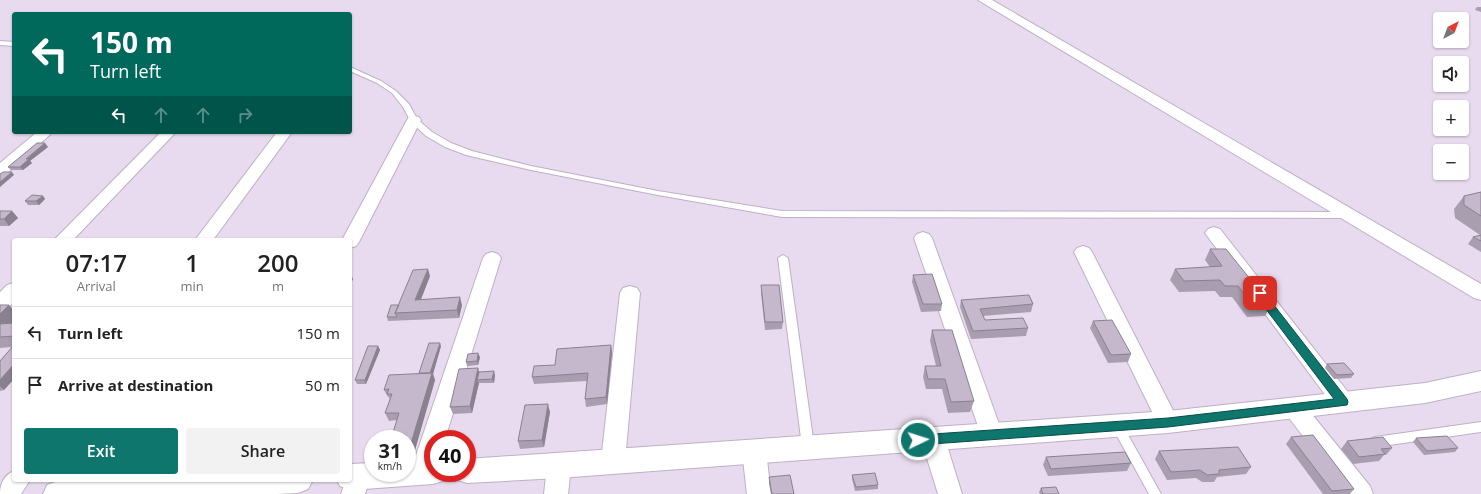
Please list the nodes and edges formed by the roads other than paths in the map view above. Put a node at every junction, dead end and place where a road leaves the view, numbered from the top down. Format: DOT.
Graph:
graph roads {
  1 [pos="984,0"];
  2 [pos="0,43"];
  3 [pos="12,44"];
  4 [pos="352,70"];
  5 [pos="414,120"];
  6 [pos="44,134"];
  7 [pos="167,134"];
  8 [pos="284,134"];
  9 [pos="0,171"];
  10 [pos="1348,215"];
  11 [pos="1214,233"];
  12 [pos="65,238"];
  13 [pos="206,238"];
  14 [pos="352,238"];
  15 [pos="923,238"];
  16 [pos="1082,252"];
  17 [pos="492,258"];
  18 [pos="783,258"];
  19 [pos="12,292"];
  20 [pos="630,293"];
  21 [pos="1481,293"];
  22 [pos="0,304"];
  23 [pos="1481,381"];
  24 [pos="1343,402"];
  25 [pos="1294,408"];
  26 [pos="1168,422"];
  27 [pos="1118,426"];
  28 [pos="1481,427"];
  29 [pos="436,430"];
  30 [pos="992,435"];
  31 [pos="933,439"];
  32 [pos="1364,444"];
  33 [pos="809,448"];
  34 [pos="754,451"];
  35 [pos="613,461"];
  36 [pos="560,466"];
  37 [pos="476,471"];
  38 [pos="424,473"];
  39 [pos="16,482"];
  40 [pos="224,482"];
  41 [pos="354,482"];
  42 [pos="157,491"];
  43 [pos="7,494"];
  44 [pos="58,494"];
  45 [pos="556,494"];
  46 [pos="759,494"];
  47 [pos="950,494"];
  48 [pos="1155,494"];
  49 [pos="1361,494"];
  1 -- 10 [label="street"];
  2 -- 3 [label="lane"];
  4 -- 5 [label="lane"];
  5 -- 10 [label="lane"];
  5 -- 14 [label="street"];
  6 -- 9 [label="street"];
  7 -- 12 [label="street"];
  8 -- 13 [label="street"];
  10 -- 21 [label="street"];
  11 -- 24 [label="street"];
  15 -- 30 [label="street"];
  16 -- 26 [label="street"];
  17 -- 29 [label="street"];
  18 -- 33 [label="lane"];
  19 -- 22 [label="street"];
  20 -- 35 [label="street"];
  23 -- 24 [label="street"];
  24 -- 25 [label="street"];
  25 -- 26 [label="street"];
  25 -- 49 [label="street"];
  26 -- 27 [label="street"];
  27 -- 30 [label="street"];
  27 -- 48 [label="lane"];
  28 -- 32 [label="lane"];
  30 -- 31 [label="street"];
  31 -- 33 [label="street"];
  31 -- 47 [label="street"];
  33 -- 34 [label="street"];
  34 -- 35 [label="street"];
  34 -- 46 [label="street"];
  35 -- 36 [label="street"];
  36 -- 37 [label="street"];
  36 -- 45 [label="street"];
  38 -- 41 [label="street"];
  39 -- 43 [label="street"];
  40 -- 42 [label="street"];
  42 -- 44 [label="street"];
}
